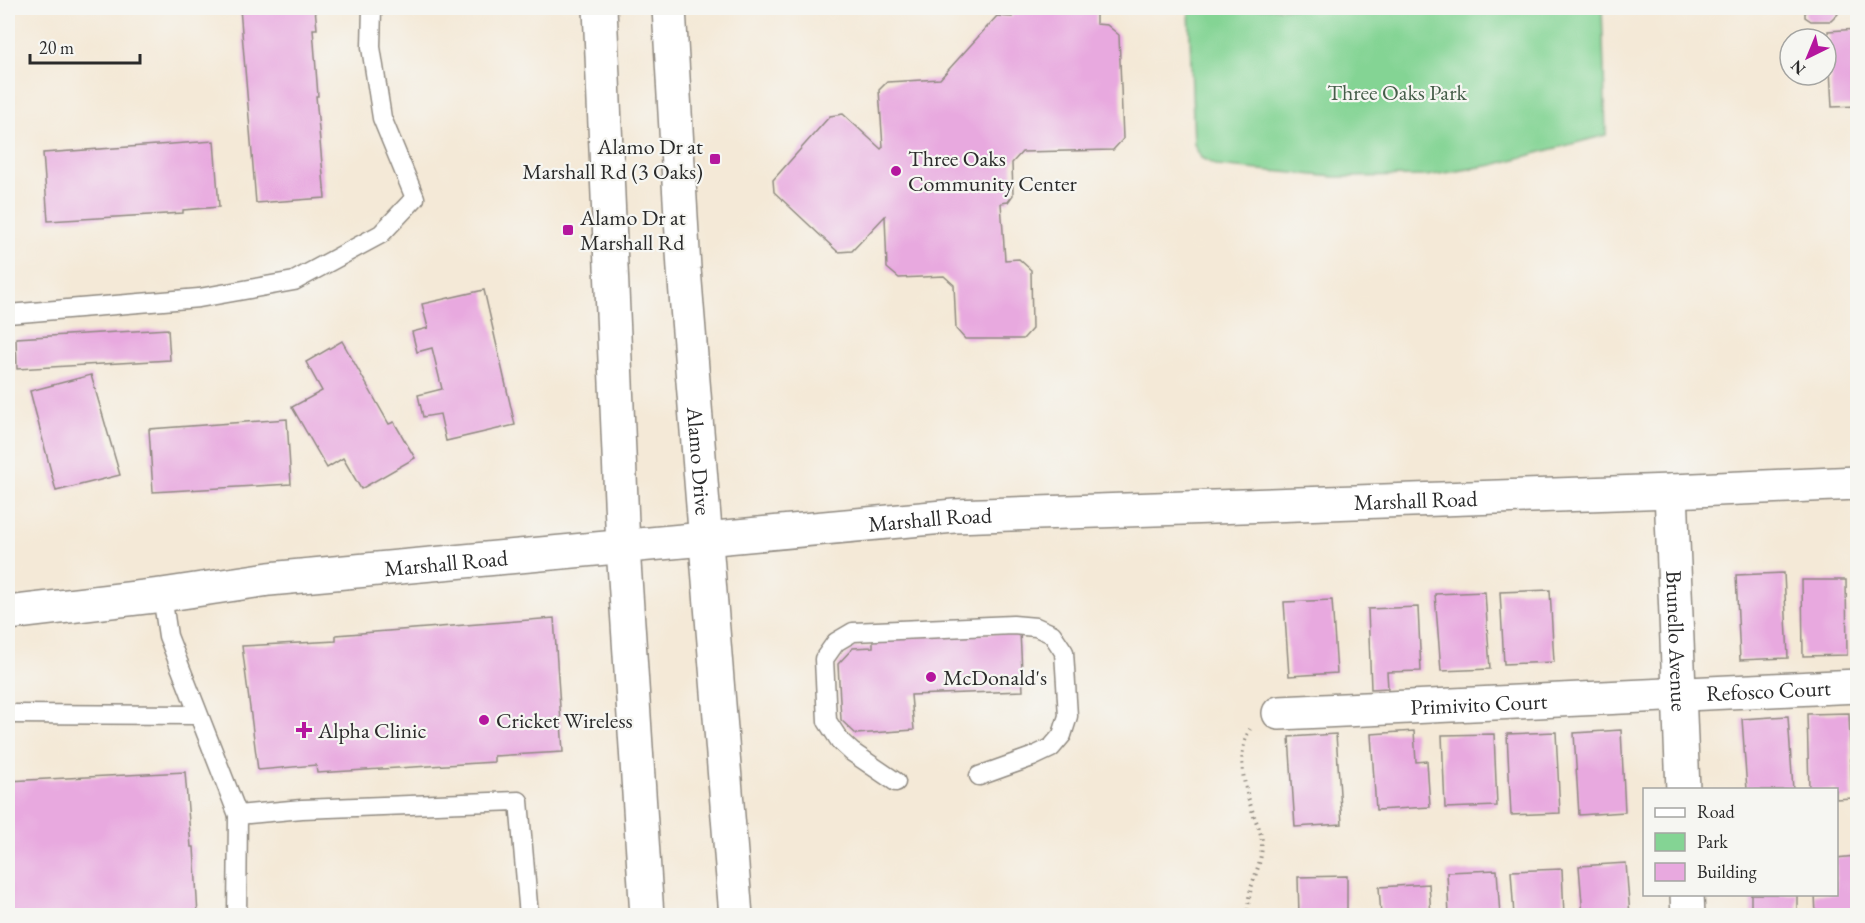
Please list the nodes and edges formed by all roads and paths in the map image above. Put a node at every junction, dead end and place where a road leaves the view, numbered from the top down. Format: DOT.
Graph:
graph roads {
  1 [pos="372,8"];
  2 [pos="600,8"];
  3 [pos="669,8"];
  4 [pos="8,314"];
  5 [pos="1857,483"];
  6 [pos="1671,491"];
  7 [pos="706,539"];
  8 [pos="623,547"];
  9 [pos="162,595"];
  10 [pos="8,613"];
  11 [pos="1857,686"];
  12 [pos="1679,695"];
  13 [pos="1279,713"];
  14 [pos="8,714"];
  15 [pos="198,716"];
  16 [pos="978,776"];
  17 [pos="896,782"];
  18 [pos="1683,788"];
  19 [pos="238,815"];
  20 [pos="1687,896"];
  21 [pos="237,915"];
  22 [pos="529,915"];
  23 [pos="647,915"];
  24 [pos="736,915"];
  25 [pos="1247,915"];
  26 [pos="1688,915"];
  1 -- 4 [label="lane"];
  2 -- 8 [label="street"];
  3 -- 7 [label="street, Alamo Drive"];
  5 -- 6 [label="street, Marshall Road"];
  6 -- 7 [label="street, Marshall Road"];
  6 -- 12 [label="street, Brunello Avenue"];
  7 -- 8 [label="street, Marshall Road"];
  7 -- 24 [label="street, Alamo Drive"];
  8 -- 9 [label="street, Marshall Road"];
  8 -- 23 [label="street"];
  9 -- 10 [label="street, Marshall Road"];
  9 -- 15 [label="lane"];
  11 -- 12 [label="street, Refosco Court"];
  12 -- 13 [label="street, Primivito Court"];
  12 -- 18 [label="street, Brunello Avenue"];
  13 -- 25 [label="path"];
  14 -- 15 [label="lane"];
  15 -- 19 [label="lane"];
  16 -- 17 [label="lane"];
  19 -- 21 [label="lane"];
  19 -- 22 [label="lane"];
  20 -- 26 [label="street"];
}
